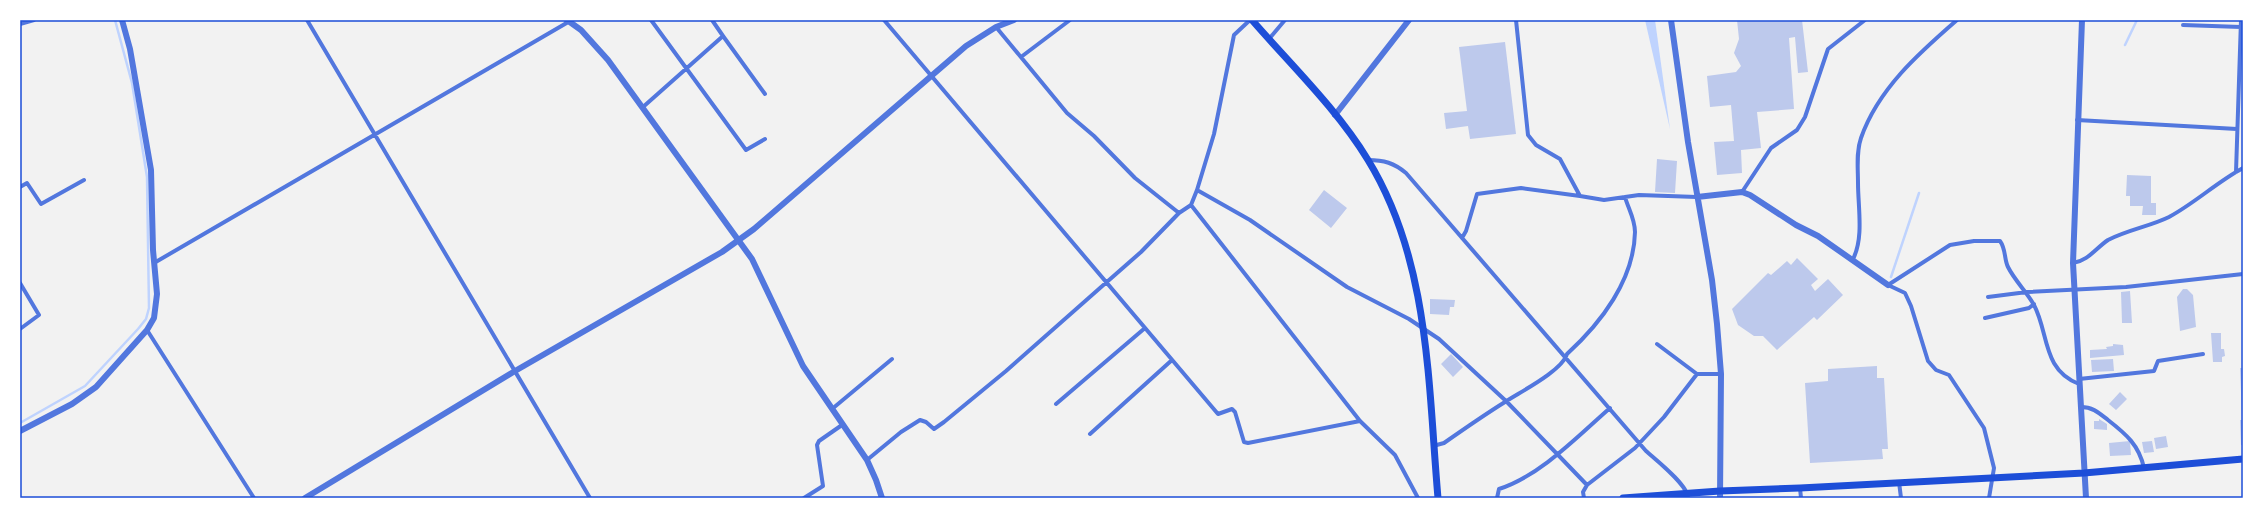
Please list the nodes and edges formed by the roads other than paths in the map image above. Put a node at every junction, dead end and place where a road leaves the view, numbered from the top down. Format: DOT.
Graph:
graph roads {
  1 [pos="34,20"];
  2 [pos="122,20"];
  3 [pos="307,20"];
  4 [pos="569,20"];
  5 [pos="652,20"];
  6 [pos="712,20"];
  7 [pos="884,20"];
  8 [pos="1014,20"];
  9 [pos="1070,20"];
  10 [pos="1251,20"];
  11 [pos="1285,20"];
  12 [pos="1409,20"];
  13 [pos="1516,20"];
  14 [pos="1671,20"];
  15 [pos="1865,20"];
  16 [pos="1957,20"];
  17 [pos="2082,20"];
  18 [pos="2241,20"];
  19 [pos="20,24"];
  20 [pos="2183,25"];
  21 [pos="996,27"];
  22 [pos="2241,27"];
  23 [pos="723,36"];
  24 [pos="1269,39"];
  25 [pos="1020,58"];
  26 [pos="687,68"];
  27 [pos="931,76"];
  28 [pos="765,94"];
  29 [pos="643,107"];
  30 [pos="1335,115"];
  31 [pos="2077,120"];
  32 [pos="2237,129"];
  33 [pos="374,135"];
  34 [pos="765,139"];
  35 [pos="1368,160"];
  36 [pos="2243,168"];
  37 [pos="2236,172"];
  38 [pos="84,180"];
  39 [pos="20,187"];
  40 [pos="1197,190"];
  41 [pos="1742,192"];
  42 [pos="1580,196"];
  43 [pos="1625,197"];
  44 [pos="1697,197"];
  45 [pos="1191,205"];
  46 [pos="1179,213"];
  47 [pos="1462,238"];
  48 [pos="738,240"];
  49 [pos="1853,259"];
  50 [pos="154,263"];
  51 [pos="2073,263"];
  52 [pos="2243,274"];
  53 [pos="1106,282"];
  54 [pos="20,283"];
  55 [pos="1888,285"];
  56 [pos="2074,291"];
  57 [pos="2027,292"];
  58 [pos="1988,298"];
  59 [pos="2034,304"];
  60 [pos="1985,318"];
  61 [pos="1145,328"];
  62 [pos="1423,328"];
  63 [pos="20,329"];
  64 [pos="147,330"];
  65 [pos="1657,344"];
  66 [pos="2203,354"];
  67 [pos="1566,358"];
  68 [pos="892,359"];
  69 [pos="1172,360"];
  70 [pos="515,371"];
  71 [pos="1697,374"];
  72 [pos="1721,374"];
  73 [pos="2079,381"];
  74 [pos="1506,401"];
  75 [pos="1056,404"];
  76 [pos="2081,407"];
  77 [pos="1610,408"];
  78 [pos="832,409"];
  79 [pos="1360,421"];
  80 [pos="842,425"];
  81 [pos="20,431"];
  82 [pos="1090,434"];
  83 [pos="1640,443"];
  84 [pos="1433,446"];
  85 [pos="1557,453"];
  86 [pos="2243,459"];
  87 [pos="866,460"];
  88 [pos="2144,468"];
  89 [pos="2084,473"];
  90 [pos="1992,478"];
  91 [pos="1900,482"];
  92 [pos="1587,485"];
  93 [pos="1800,488"];
  94 [pos="1720,494"];
  95 [pos="1688,496"];
  96 [pos="254,498"];
  97 [pos="305,498"];
  98 [pos="590,498"];
  99 [pos="804,498"];
  100 [pos="882,498"];
  101 [pos="1418,498"];
  102 [pos="1438,498"];
  103 [pos="1497,498"];
  104 [pos="1584,498"];
  105 [pos="1623,498"];
  106 [pos="1801,498"];
  107 [pos="1901,498"];
  108 [pos="1989,498"];
  109 [pos="2086,498"];
  1 -- 19 [label="street"];
  2 -- 50 [label="street"];
  3 -- 33 [label="street"];
  4 -- 29 [label="street"];
  4 -- 33 [label="street"];
  5 -- 26 [label="street"];
  6 -- 23 [label="street"];
  7 -- 27 [label="street"];
  8 -- 21 [label="street"];
  9 -- 25 [label="street"];
  10 -- 24 [label="main road"];
  10 -- 40 [label="street"];
  11 -- 24 [label="street"];
  12 -- 30 [label="street"];
  13 -- 42 [label="street"];
  14 -- 44 [label="street"];
  15 -- 41 [label="street"];
  16 -- 49 [label="street"];
  17 -- 31 [label="street"];
  18 -- 22 [label="street"];
  20 -- 22 [label="street"];
  21 -- 25 [label="street"];
  21 -- 27 [label="street"];
  22 -- 32 [label="street"];
  23 -- 26 [label="street"];
  23 -- 28 [label="street"];
  24 -- 30 [label="main road"];
  25 -- 46 [label="street"];
  26 -- 29 [label="street"];
  26 -- 34 [label="street"];
  27 -- 48 [label="street"];
  27 -- 53 [label="street"];
  29 -- 48 [label="street"];
  30 -- 35 [label="main road"];
  31 -- 32 [label="street"];
  31 -- 51 [label="street"];
  32 -- 37 [label="street"];
  33 -- 50 [label="street"];
  33 -- 70 [label="street"];
  35 -- 47 [label="street"];
  35 -- 62 [label="main road"];
  36 -- 37 [label="street"];
  37 -- 51 [label="street"];
  38 -- 39 [label="street"];
  40 -- 45 [label="street"];
  40 -- 62 [label="street"];
  41 -- 44 [label="street"];
  41 -- 49 [label="street"];
  42 -- 43 [label="street"];
  42 -- 47 [label="street"];
  43 -- 44 [label="street"];
  43 -- 67 [label="street"];
  44 -- 72 [label="street"];
  45 -- 46 [label="street"];
  45 -- 79 [label="street"];
  46 -- 53 [label="street"];
  47 -- 67 [label="street"];
  48 -- 70 [label="street"];
  48 -- 78 [label="street"];
  49 -- 55 [label="street"];
  50 -- 64 [label="street"];
  51 -- 56 [label="street"];
  52 -- 56 [label="street"];
  53 -- 61 [label="street"];
  53 -- 87 [label="street"];
  54 -- 63 [label="street"];
  55 -- 57 [label="street"];
  55 -- 90 [label="street"];
  56 -- 57 [label="street"];
  56 -- 73 [label="street"];
  57 -- 58 [label="street"];
  57 -- 59 [label="street"];
  59 -- 60 [label="street"];
  59 -- 73 [label="street"];
  61 -- 69 [label="street"];
  61 -- 75 [label="street"];
  62 -- 74 [label="street"];
  62 -- 84 [label="main road"];
  64 -- 81 [label="street"];
  64 -- 96 [label="street"];
  65 -- 71 [label="street"];
  66 -- 73 [label="street"];
  67 -- 74 [label="street"];
  67 -- 77 [label="street"];
  68 -- 78 [label="street"];
  69 -- 79 [label="street"];
  69 -- 82 [label="street"];
  70 -- 97 [label="street"];
  70 -- 98 [label="street"];
  71 -- 72 [label="street"];
  71 -- 83 [label="street"];
  72 -- 94 [label="street"];
  73 -- 76 [label="street"];
  74 -- 84 [label="street"];
  74 -- 85 [label="street"];
  76 -- 88 [label="street"];
  76 -- 89 [label="street"];
  77 -- 83 [label="street"];
  77 -- 85 [label="street"];
  78 -- 80 [label="street"];
  79 -- 101 [label="street"];
  80 -- 87 [label="street"];
  80 -- 99 [label="street"];
  83 -- 92 [label="street"];
  83 -- 95 [label="street"];
  84 -- 102 [label="main road"];
  85 -- 92 [label="street"];
  85 -- 103 [label="street"];
  86 -- 88 [label="main road"];
  87 -- 100 [label="street"];
  88 -- 89 [label="main road"];
  89 -- 90 [label="main road"];
  89 -- 109 [label="street"];
  90 -- 91 [label="main road"];
  90 -- 108 [label="street"];
  91 -- 93 [label="main road"];
  91 -- 107 [label="street"];
  92 -- 104 [label="street"];
  93 -- 94 [label="main road"];
  93 -- 106 [label="street"];
  94 -- 95 [label="main road"];
  95 -- 105 [label="main road"];
}
